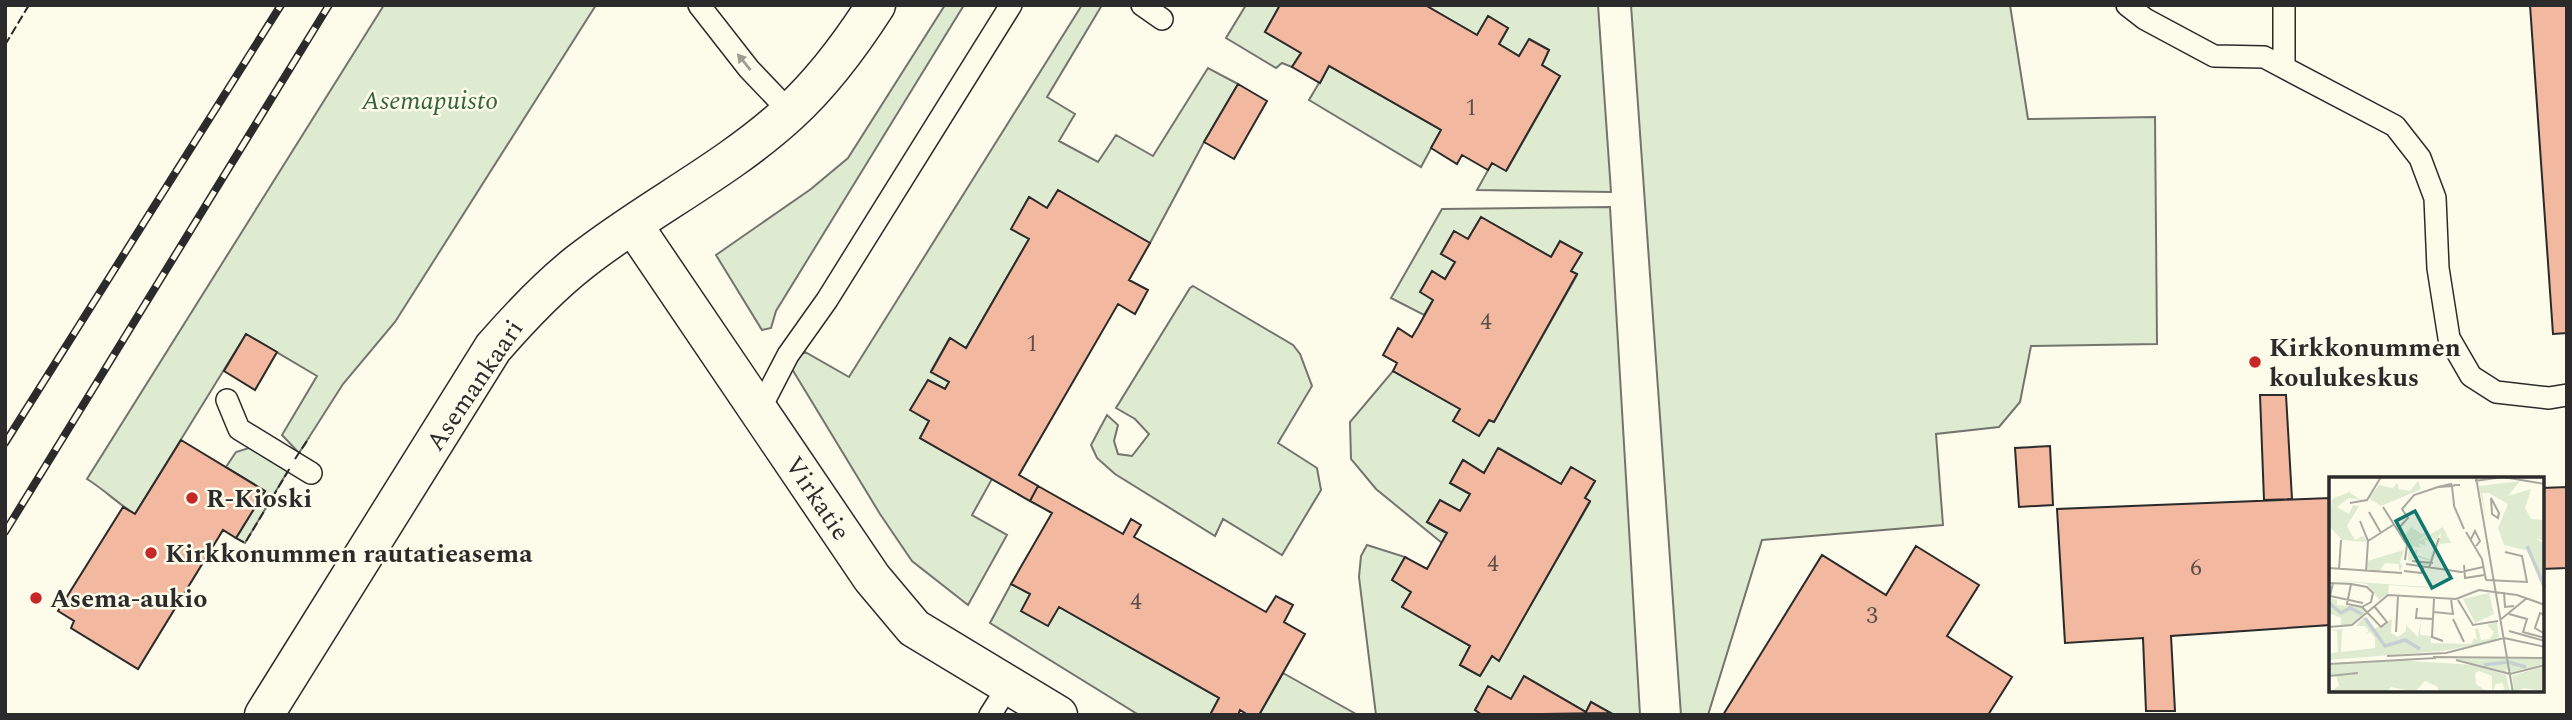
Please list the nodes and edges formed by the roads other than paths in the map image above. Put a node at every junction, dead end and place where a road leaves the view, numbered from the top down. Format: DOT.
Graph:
graph roads {
  1 [pos="699,5"];
  2 [pos="876,5"];
  3 [pos="1011,5"];
  4 [pos="1142,5"];
  5 [pos="2127,5"];
  6 [pos="2284,5"];
  7 [pos="1162,19"];
  8 [pos="2284,67"];
  9 [pos="790,112"];
  10 [pos="634,225"];
  11 [pos="2567,395"];
  12 [pos="227,400"];
  13 [pos="759,411"];
  14 [pos="311,473"];
  15 [pos="1000,700"];
  16 [pos="264,715"];
  17 [pos="1058,715"];
  9 -- 1 [label="lane, one-way"];
  2 -- 9 [label="street, Asemankaari"];
  3 -- 13 [label="lane"];
  4 -- 7 [label="lane"];
  5 -- 8 [label="lane"];
  6 -- 8 [label="lane"];
  8 -- 11 [label="lane"];
  9 -- 10 [label="street, Asemankaari"];
  10 -- 13 [label="street, Virkatie"];
  10 -- 16 [label="street, Asemankaari"];
  12 -- 14 [label="lane"];
  13 -- 15 [label="street, Virkatie"];
  15 -- 17 [label="street, Virkatie"];
}
